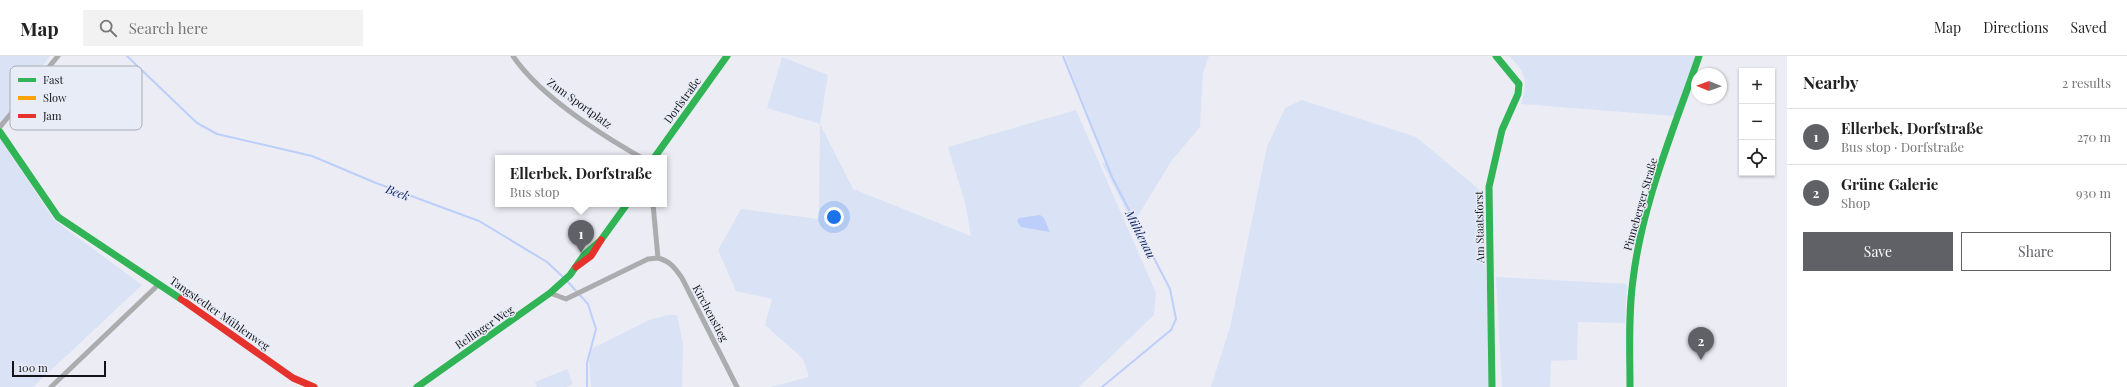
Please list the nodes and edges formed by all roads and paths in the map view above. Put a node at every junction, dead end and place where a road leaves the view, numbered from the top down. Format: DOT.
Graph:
graph roads {
  1 [pos="58,56"];
  2 [pos="512,56"];
  3 [pos="727,56"];
  4 [pos="1496,56"];
  5 [pos="1699,56"];
  6 [pos="50,66"];
  7 [pos="10,114"];
  8 [pos="0,126"];
  9 [pos="0,132"];
  10 [pos="638,155"];
  11 [pos="656,155"];
  12 [pos="625,207"];
  13 [pos="653,207"];
  14 [pos="658,258"];
  15 [pos="159,284"];
  16 [pos="550,293"];
  17 [pos="51,387"];
  18 [pos="314,387"];
  19 [pos="417,387"];
  20 [pos="737,387"];
  21 [pos="1492,387"];
  22 [pos="1630,387"];
  1 -- 6 [label="street"];
  2 -- 10 [label="street, Zum Sportplatz"];
  3 -- 11 [label="street, Dorfstraße"];
  4 -- 21 [label="street, Am Staatsforst"];
  5 -- 22 [label="street, Pinneberger Straße"];
  7 -- 8 [label="street"];
  9 -- 15 [label="street"];
  12 -- 16 [label="street, Rellinger Weg"];
  13 -- 14 [label="street"];
  14 -- 16 [label="street"];
  14 -- 20 [label="street, Kirchenstieg"];
  15 -- 17 [label="street, Tangstedter Mühlenweg"];
  15 -- 18 [label="street, Tangstedter Mühlenweg"];
  16 -- 19 [label="street, Rellinger Weg"];
}
